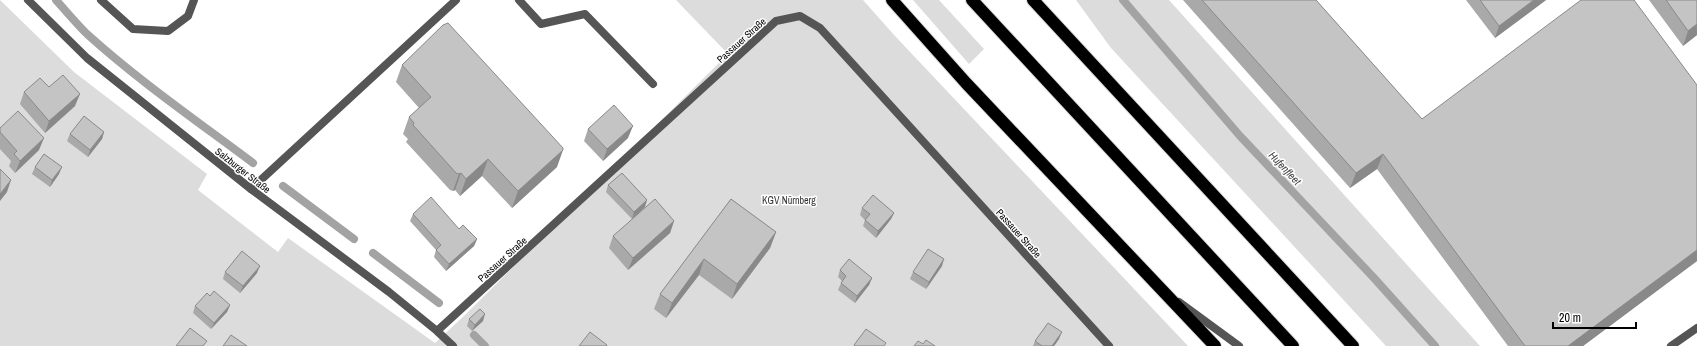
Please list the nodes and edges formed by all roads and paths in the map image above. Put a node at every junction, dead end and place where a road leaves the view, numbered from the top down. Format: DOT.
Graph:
graph roads {
  1 [pos="28,0"];
  2 [pos="100,0"];
  3 [pos="194,0"];
  4 [pos="456,0"];
  5 [pos="519,0"];
  6 [pos="892,0"];
  7 [pos="972,0"];
  8 [pos="1033,0"];
  9 [pos="653,84"];
  10 [pos="251,189"];
  11 [pos="1159,288"];
  12 [pos="1697,328"];
  13 [pos="437,332"];
  14 [pos="453,346"];
  15 [pos="1109,346"];
  16 [pos="1215,346"];
  17 [pos="1239,346"];
  18 [pos="1293,346"];
  19 [pos="1353,346"];
  20 [pos="1672,346"];
  1 -- 10 [label="street, Salzburger Straße"];
  2 -- 3 [label="street"];
  4 -- 10 [label="street"];
  5 -- 9 [label="street"];
  6 -- 11 [label="highway"];
  7 -- 18 [label="highway"];
  8 -- 19 [label="highway"];
  10 -- 13 [label="street, Salzburger Straße"];
  11 -- 16 [label="highway"];
  11 -- 17 [label="street"];
  12 -- 20 [label="street"];
  13 -- 14 [label="street, Salzburger Straße"];
  13 -- 15 [label="street, Passauer Straße"];
}
